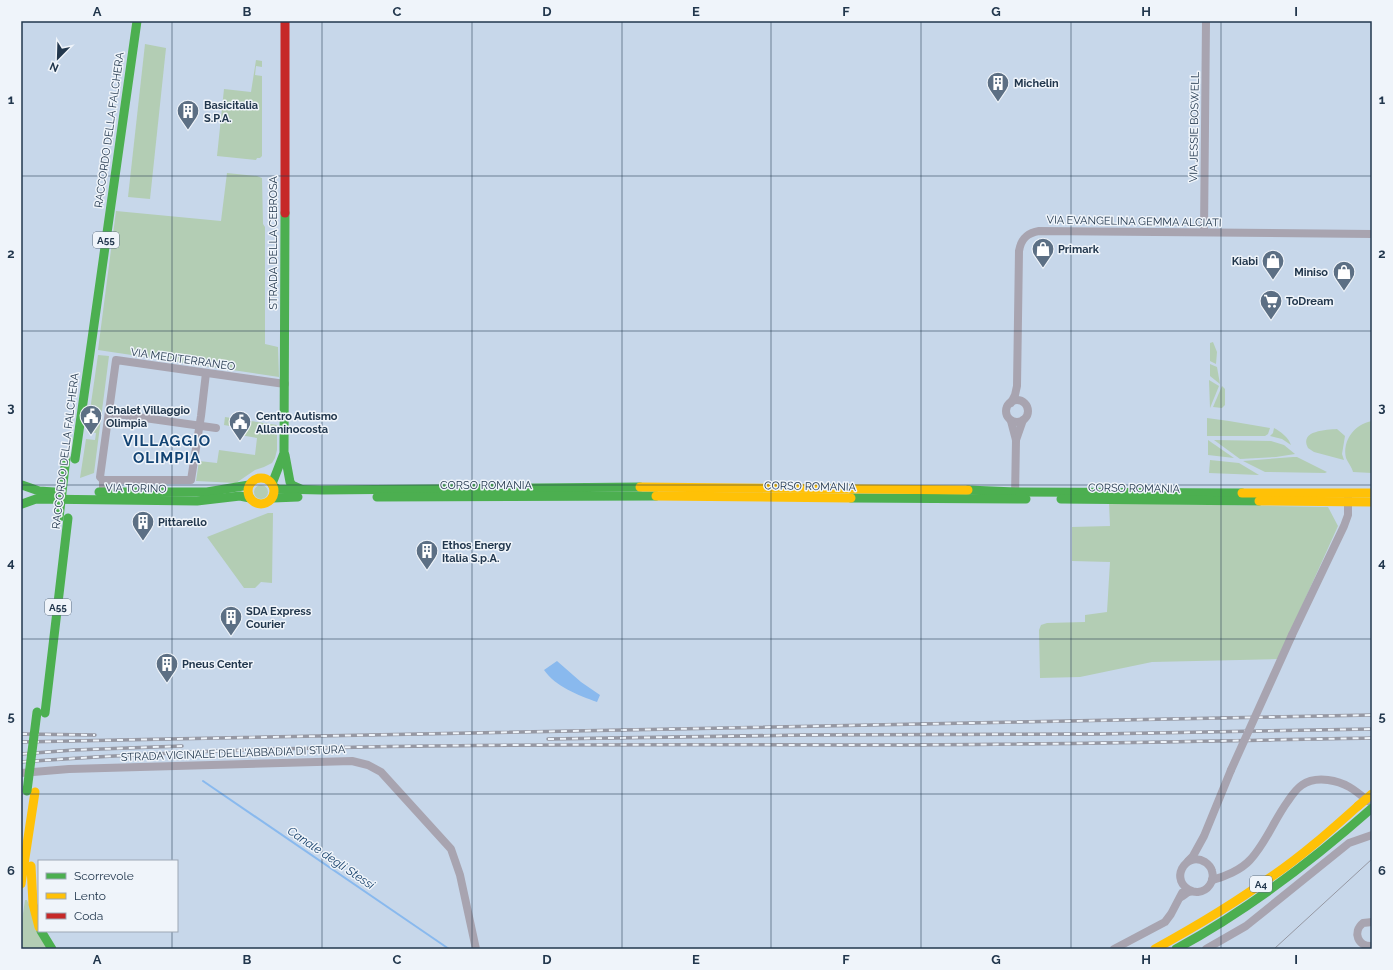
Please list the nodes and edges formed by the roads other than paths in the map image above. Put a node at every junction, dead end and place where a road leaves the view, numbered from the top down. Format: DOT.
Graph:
graph roads {
  1 [pos="137,21"];
  2 [pos="285,21"];
  3 [pos="1206,21"];
  4 [pos="1204,232"];
  5 [pos="1372,234"];
  6 [pos="89,294"];
  7 [pos="206,373"];
  8 [pos="285,384"];
  9 [pos="1017,386"];
  10 [pos="1011,402"];
  11 [pos="1022,402"];
  12 [pos="109,413"];
  13 [pos="1023,420"];
  14 [pos="1011,421"];
  15 [pos="199,426"];
  16 [pos="216,428"];
  17 [pos="1016,440"];
  18 [pos="284,453"];
  19 [pos="70,459"];
  20 [pos="280,464"];
  21 [pos="260,478"];
  22 [pos="103,480"];
  23 [pos="21,485"];
  24 [pos="249,485"];
  25 [pos="272,485"];
  26 [pos="301,490"];
  27 [pos="103,492"];
  28 [pos="1372,493"];
  29 [pos="1015,495"];
  30 [pos="1348,497"];
  31 [pos="250,498"];
  32 [pos="273,498"];
  33 [pos="1372,502"];
  34 [pos="21,505"];
  35 [pos="21,773"];
  36 [pos="31,792"];
  37 [pos="1372,794"];
  38 [pos="1371,807"];
  39 [pos="21,827"];
  40 [pos="1372,835"];
  41 [pos="1204,836"];
  42 [pos="28,840"];
  43 [pos="1188,861"];
  44 [pos="1204,861"];
  45 [pos="1211,868"];
  46 [pos="1233,872"];
  47 [pos="1212,880"];
  48 [pos="21,884"];
  49 [pos="1183,885"];
  50 [pos="1192,891"];
  51 [pos="1181,897"];
  52 [pos="1371,921"];
  53 [pos="38,924"];
  54 [pos="42,932"];
  55 [pos="1372,946"];
  56 [pos="52,949"];
  57 [pos="476,949"];
  58 [pos="1114,949"];
  59 [pos="1155,949"];
  60 [pos="1176,949"];
  61 [pos="1206,949"];
  1 -- 19 [label="main road, RACCORDO DELLA FALCHERA / A55"];
  2 -- 8 [label="main road, STRADA DELLA CEBROSA"];
  3 -- 4 [label="street, VIA JESSIE BOSWELL"];
  4 -- 5 [label="street, VIA EVANGELINA GEMMA ALCIATI"];
  4 -- 9 [label="street, VIA EVANGELINA GEMMA ALCIATI"];
  6 -- 19 [label="main road, RACCORDO DELLA FALCHERA / A55"];
  7 -- 8 [label="street, VIA MEDITERRANEO"];
  7 -- 12 [label="street, VIA MEDITERRANEO"];
  7 -- 15 [label="street"];
  8 -- 18 [label="main road, STRADA DELLA CEBROSA"];
  9 -- 10 [label="street, VIA EVANGELINA GEMMA ALCIATI"];
  9 -- 11 [label="street, VIA EVANGELINA GEMMA ALCIATI"];
  10 -- 11 [label="street"];
  10 -- 14 [label="street"];
  11 -- 13 [label="street"];
  12 -- 15 [label="street"];
  12 -- 22 [label="street, VIA MEDITERRANEO"];
  13 -- 14 [label="street"];
  13 -- 17 [label="street"];
  14 -- 17 [label="street"];
  15 -- 16 [label="street"];
  15 -- 22 [label="street, VIA TORINO"];
  17 -- 29 [label="street"];
  18 -- 20 [label="main road, STRADA DELLA CEBROSA"];
  18 -- 26 [label="main road"];
  19 -- 36 [label="main road, RACCORDO DELLA FALCHERA / A55, bridge"];
  20 -- 21 [label="main road"];
  20 -- 25 [label="main road, STRADA DELLA CEBROSA"];
  21 -- 24 [label="main road"];
  21 -- 25 [label="main road"];
  22 -- 27 [label="street, VIA MEDITERRANEO"];
  23 -- 27 [label="main road, VIA TORINO"];
  23 -- 34 [label="main road"];
  24 -- 27 [label="main road, VIA TORINO"];
  24 -- 31 [label="main road"];
  25 -- 26 [label="main road, CORSO ROMANIA"];
  25 -- 32 [label="main road"];
  26 -- 29 [label="main road, CORSO ROMANIA"];
  28 -- 30 [label="main road, CORSO ROMANIA"];
  29 -- 30 [label="main road, CORSO ROMANIA"];
  29 -- 32 [label="main road, CORSO ROMANIA"];
  30 -- 33 [label="main road, CORSO ROMANIA"];
  30 -- 41 [label="street, bridge"];
  31 -- 32 [label="main road"];
  31 -- 34 [label="main road, VIA TORINO"];
  35 -- 57 [label="street, STRADA VICINALE DELL'ABBADIA DI STURA"];
  36 -- 39 [label="main road, RACCORDO DELLA FALCHERA / A55"];
  36 -- 42 [label="main road, RACCORDO DELLA FALCHERA / A55"];
  37 -- 59 [label="main road, A4, bridge"];
  38 -- 46 [label="street"];
  38 -- 60 [label="main road, A4"];
  40 -- 61 [label="street"];
  41 -- 43 [label="street"];
  41 -- 44 [label="street"];
  42 -- 48 [label="main road, RACCORDO DELLA FALCHERA / A55"];
  42 -- 53 [label="main road"];
  43 -- 44 [label="street"];
  43 -- 49 [label="street"];
  44 -- 45 [label="street"];
  45 -- 46 [label="street"];
  45 -- 47 [label="street"];
  46 -- 47 [label="street"];
  47 -- 50 [label="street"];
  49 -- 50 [label="street"];
  49 -- 51 [label="street"];
  50 -- 51 [label="street"];
  51 -- 58 [label="street"];
  52 -- 55 [label="street"];
  54 -- 56 [label="main road"];
}
